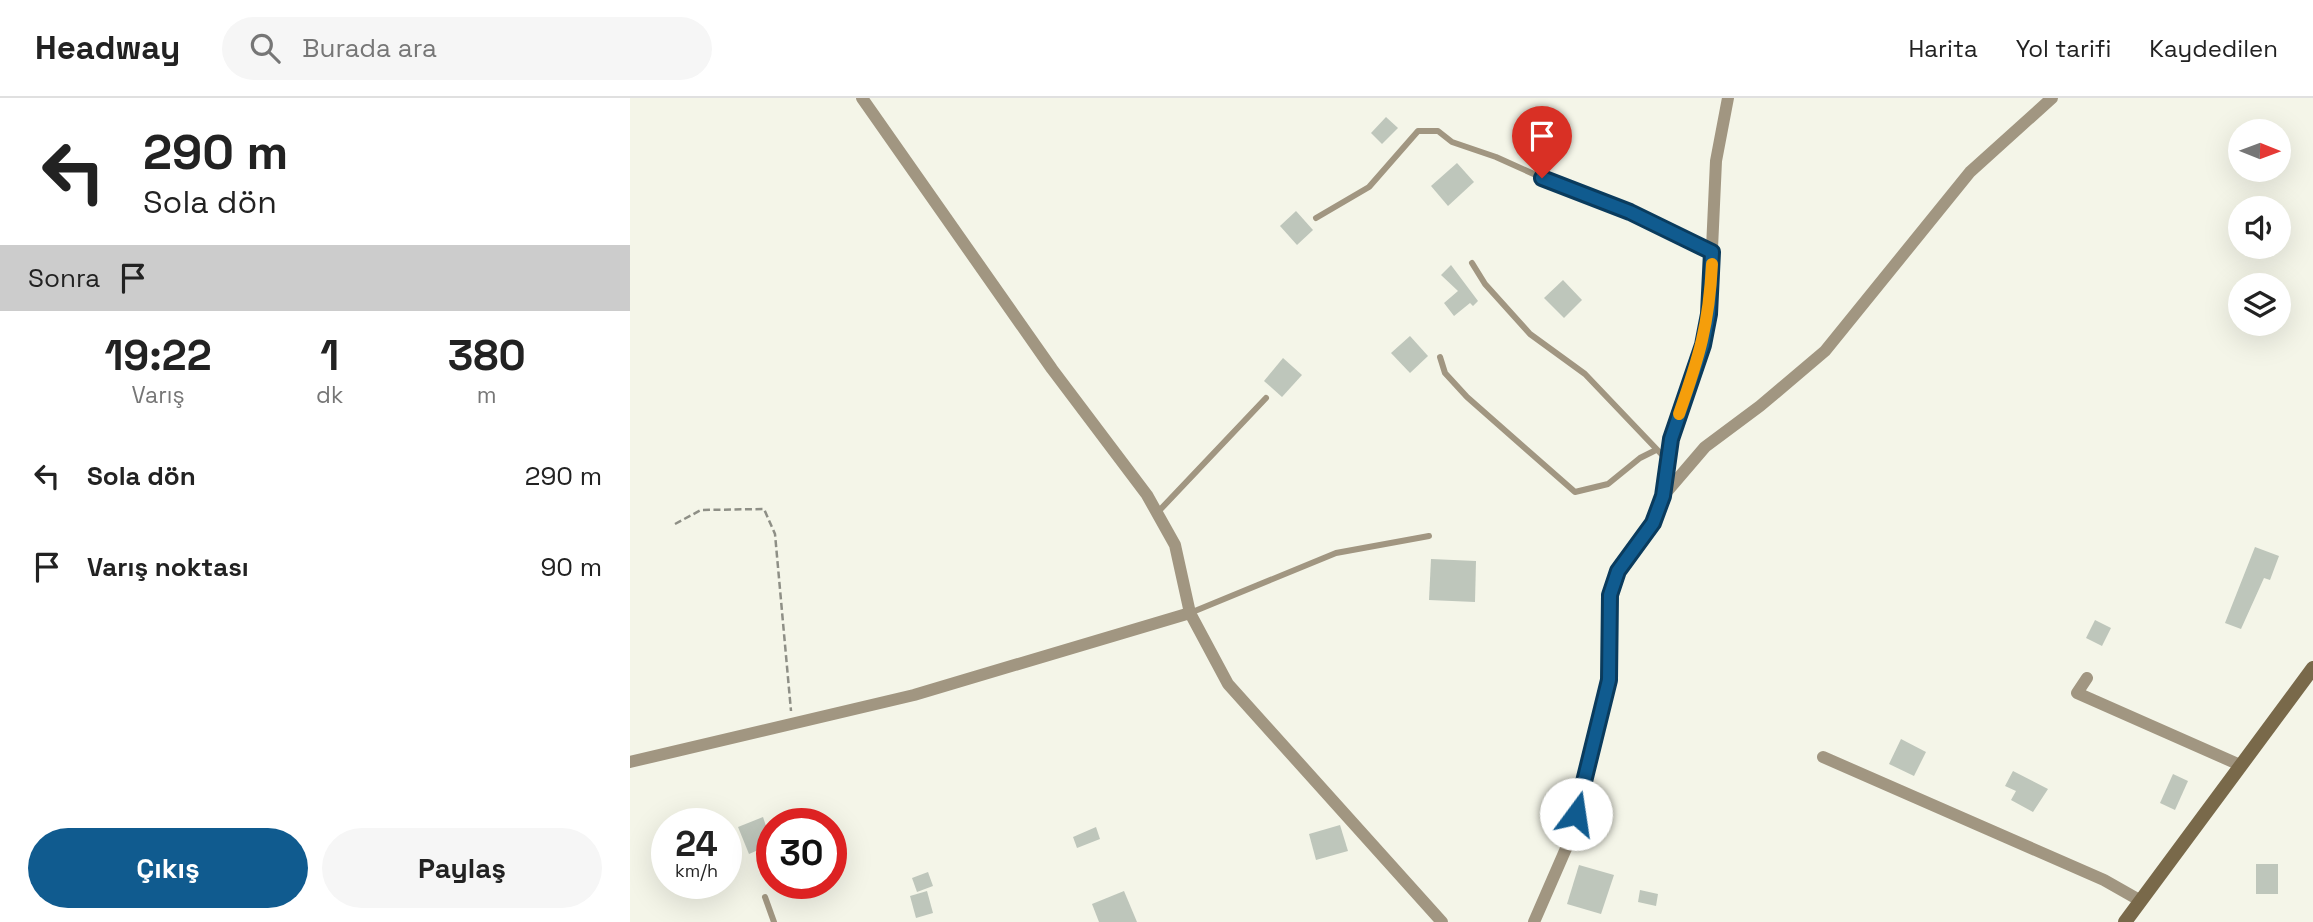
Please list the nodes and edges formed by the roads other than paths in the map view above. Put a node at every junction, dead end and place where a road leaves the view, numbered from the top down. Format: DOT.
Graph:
graph roads {
  1 [pos="862,98"];
  2 [pos="1728,98"];
  3 [pos="2052,98"];
  4 [pos="1316,218"];
  5 [pos="1712,252"];
  6 [pos="1472,263"];
  7 [pos="1440,356"];
  8 [pos="1265,398"];
  9 [pos="1661,455"];
  10 [pos="1663,496"];
  11 [pos="1157,513"];
  12 [pos="1429,536"];
  13 [pos="1190,614"];
  14 [pos="2313,668"];
  15 [pos="2087,678"];
  16 [pos="1823,757"];
  17 [pos="630,762"];
  18 [pos="2241,765"];
  19 [pos="766,899"];
  20 [pos="2141,901"];
  21 [pos="774,922"];
  22 [pos="1442,922"];
  23 [pos="1534,922"];
  24 [pos="2125,922"];
  1 -- 11 [label="street"];
  2 -- 5 [label="street"];
  3 -- 10 [label="street"];
  4 -- 5 [label="lane"];
  5 -- 9 [label="street"];
  6 -- 9 [label="lane"];
  7 -- 9 [label="lane"];
  8 -- 11 [label="lane"];
  9 -- 10 [label="street"];
  10 -- 23 [label="street"];
  11 -- 13 [label="street"];
  12 -- 13 [label="lane"];
  13 -- 17 [label="street"];
  13 -- 22 [label="street"];
  14 -- 18 [label="street"];
  15 -- 18 [label="street"];
  16 -- 20 [label="street"];
  18 -- 20 [label="street"];
  19 -- 21 [label="lane"];
  20 -- 24 [label="street"];
}
